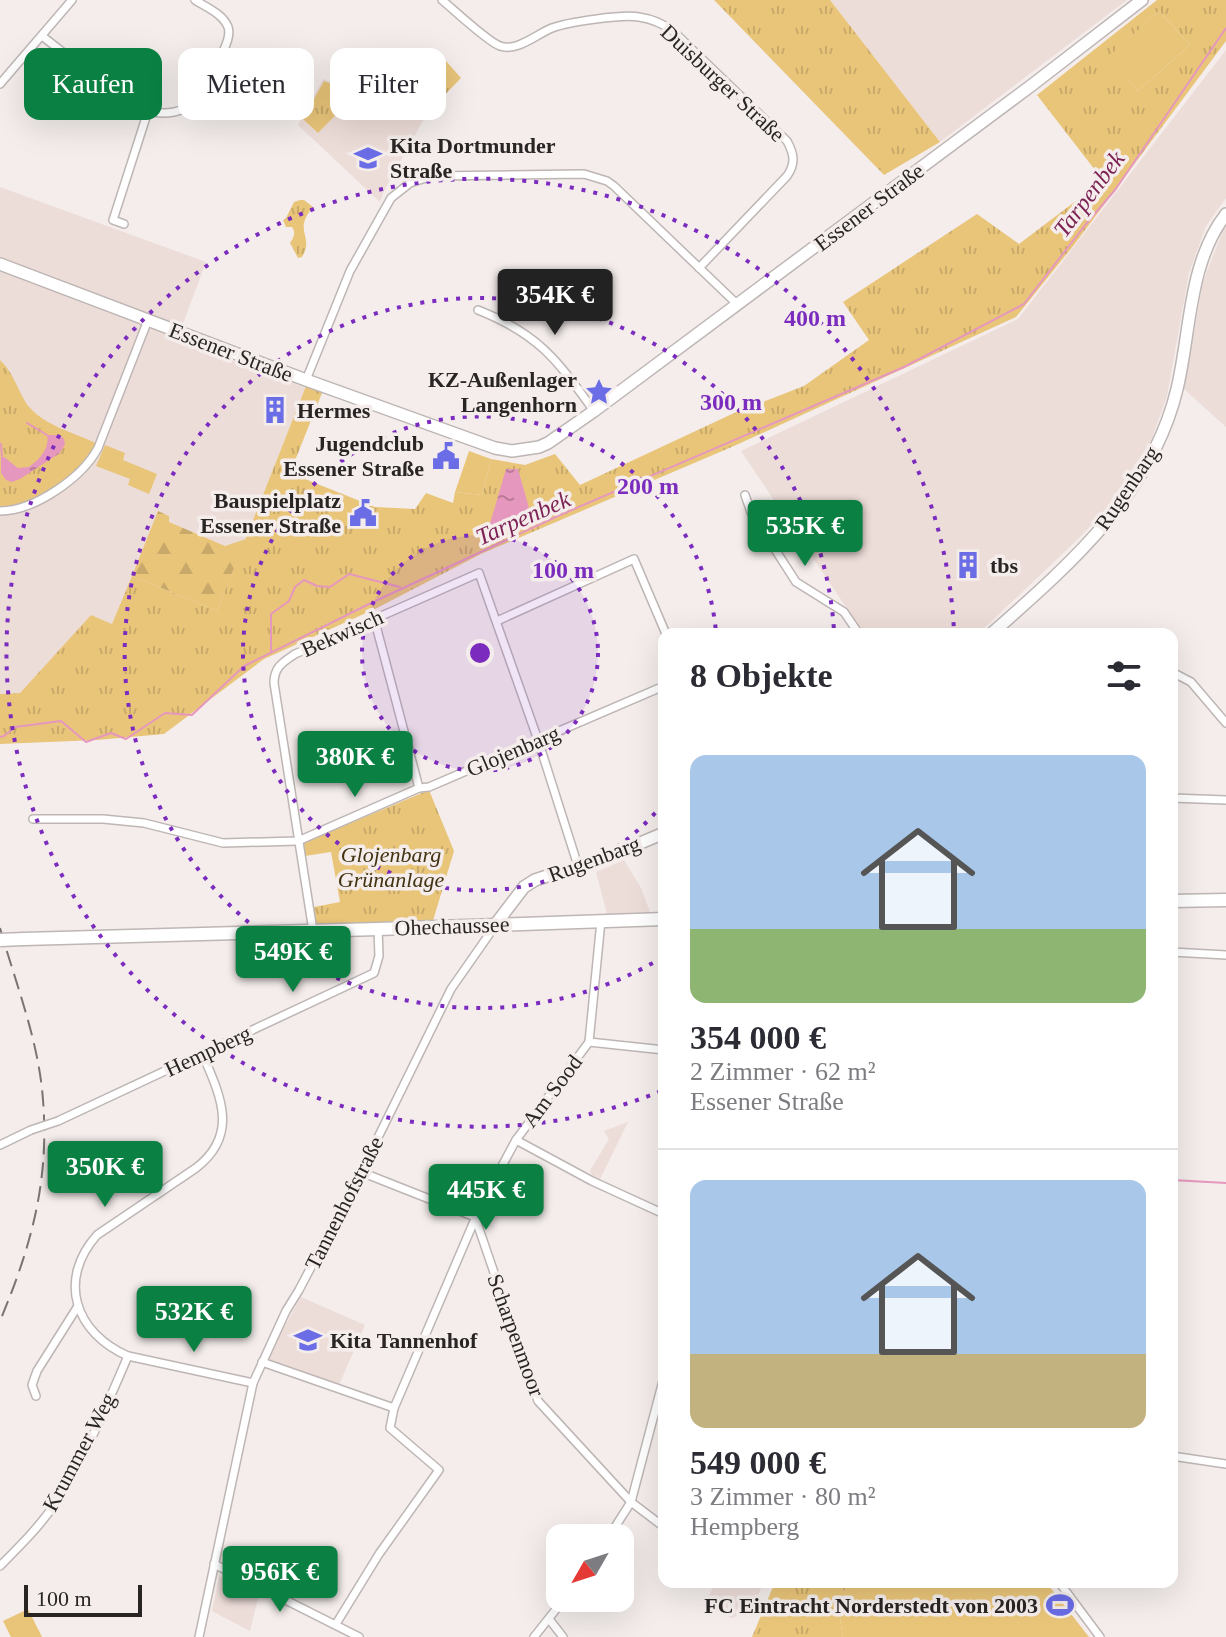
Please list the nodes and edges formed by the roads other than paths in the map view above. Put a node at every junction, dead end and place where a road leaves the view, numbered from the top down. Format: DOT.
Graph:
graph roads {
  1 [pos="72,0"];
  2 [pos="195,0"];
  3 [pos="442,0"];
  4 [pos="1142,0"];
  5 [pos="42,36"];
  6 [pos="57,48"];
  7 [pos="0,84"];
  8 [pos="162,113"];
  9 [pos="145,120"];
  10 [pos="1226,214"];
  11 [pos="124,224"];
  12 [pos="0,264"];
  13 [pos="699,268"];
  14 [pos="738,305"];
  15 [pos="478,310"];
  16 [pos="148,320"];
  17 [pos="306,380"];
  18 [pos="594,411"];
  19 [pos="745,495"];
  20 [pos="0,511"];
  21 [pos="374,618"];
  22 [pos="497,621"];
  23 [pos="663,628"];
  24 [pos="855,628"];
  25 [pos="998,628"];
  26 [pos="1178,675"];
  27 [pos="658,689"];
  28 [pos="1226,723"];
  29 [pos="538,740"];
  30 [pos="419,788"];
  31 [pos="1178,798"];
  32 [pos="1226,800"];
  33 [pos="33,819"];
  34 [pos="658,836"];
  35 [pos="298,841"];
  36 [pos="579,869"];
  37 [pos="1226,900"];
  38 [pos="1178,901"];
  39 [pos="658,919"];
  40 [pos="601,920"];
  41 [pos="495,925"];
  42 [pos="378,929"];
  43 [pos="313,931"];
  44 [pos="0,940"];
  45 [pos="1178,952"];
  46 [pos="1226,955"];
  47 [pos="589,1042"];
  48 [pos="658,1049"];
  49 [pos="202,1053"];
  50 [pos="516,1140"];
  51 [pos="0,1145"];
  52 [pos="361,1172"];
  53 [pos="658,1211"];
  54 [pos="475,1217"];
  55 [pos="78,1306"];
  56 [pos="128,1356"];
  57 [pos="262,1362"];
  58 [pos="253,1383"];
  59 [pos="36,1396"];
  60 [pos="394,1408"];
  61 [pos="658,1419"];
  62 [pos="1178,1457"];
  63 [pos="1226,1464"];
  64 [pos="631,1502"];
  65 [pos="658,1522"];
  66 [pos="617,1524"];
  67 [pos="214,1564"];
  68 [pos="0,1566"];
  69 [pos="1063,1588"];
  70 [pos="554,1612"];
  71 [pos="549,1619"];
  72 [pos="336,1624"];
  73 [pos="199,1637"];
  74 [pos="359,1637"];
  75 [pos="534,1637"];
  76 [pos="563,1637"];
  77 [pos="1100,1637"];
  1 -- 5 [label="street"];
  2 -- 8 [label="street"];
  3 -- 13 [label="street, Duisburger Straße"];
  4 -- 14 [label="street, Essener Straße"];
  5 -- 6 [label="street"];
  5 -- 7 [label="street"];
  9 -- 11 [label="street"];
  10 -- 25 [label="street, Rugenbarg"];
  12 -- 16 [label="street, Essener Straße"];
  13 -- 14 [label="street"];
  13 -- 17 [label="street"];
  14 -- 18 [label="street, Essener Straße"];
  15 -- 18 [label="street"];
  16 -- 17 [label="street, Essener Straße"];
  16 -- 20 [label="street"];
  17 -- 18 [label="street, Essener Straße"];
  19 -- 24 [label="street"];
  21 -- 22 [label="street, Bekwisch"];
  21 -- 30 [label="street"];
  21 -- 35 [label="street, Bekwisch"];
  22 -- 23 [label="street"];
  22 -- 29 [label="street"];
  26 -- 28 [label="street"];
  27 -- 29 [label="street, Glojenbarg"];
  29 -- 30 [label="street, Glojenbarg"];
  29 -- 36 [label="street"];
  30 -- 35 [label="street, Glojenbarg"];
  31 -- 32 [label="street"];
  33 -- 35 [label="street, Glojenbarg"];
  34 -- 36 [label="street, Rugenbarg"];
  35 -- 43 [label="street, Bekwisch"];
  36 -- 41 [label="street, Rugenbarg"];
  37 -- 38 [label="main road"];
  39 -- 40 [label="main road, Ohechaussee"];
  40 -- 41 [label="main road, Ohechaussee"];
  40 -- 47 [label="street, Am Sood"];
  41 -- 42 [label="main road, Ohechaussee"];
  41 -- 52 [label="street, Tannenhofstraße"];
  42 -- 43 [label="main road, Ohechaussee"];
  42 -- 49 [label="street, Hempberg"];
  43 -- 44 [label="main road, Ohechaussee, bridge"];
  45 -- 46 [label="street"];
  47 -- 48 [label="street"];
  47 -- 50 [label="street, Am Sood"];
  49 -- 51 [label="street, Hempberg, bridge"];
  49 -- 55 [label="street"];
  50 -- 53 [label="street"];
  50 -- 54 [label="street, Am Sood"];
  52 -- 54 [label="street"];
  52 -- 57 [label="street, Tannenhofstraße"];
  54 -- 60 [label="street, Am Sood"];
  54 -- 64 [label="street, Scharpenmoor"];
  55 -- 56 [label="street"];
  55 -- 59 [label="street"];
  56 -- 58 [label="street"];
  56 -- 68 [label="street, Krummer Weg"];
  57 -- 58 [label="street, Tannenhofstraße"];
  57 -- 60 [label="street"];
  58 -- 67 [label="street, Tannenhofstraße"];
  60 -- 72 [label="street, Am Sood"];
  61 -- 64 [label="street"];
  62 -- 63 [label="street"];
  64 -- 65 [label="street, Scharpenmoor"];
  64 -- 66 [label="street"];
  67 -- 72 [label="street"];
  67 -- 73 [label="street, Tannenhofstraße"];
  69 -- 77 [label="street"];
  70 -- 71 [label="street"];
  71 -- 75 [label="street"];
  71 -- 76 [label="street"];
  72 -- 74 [label="street"];
}
